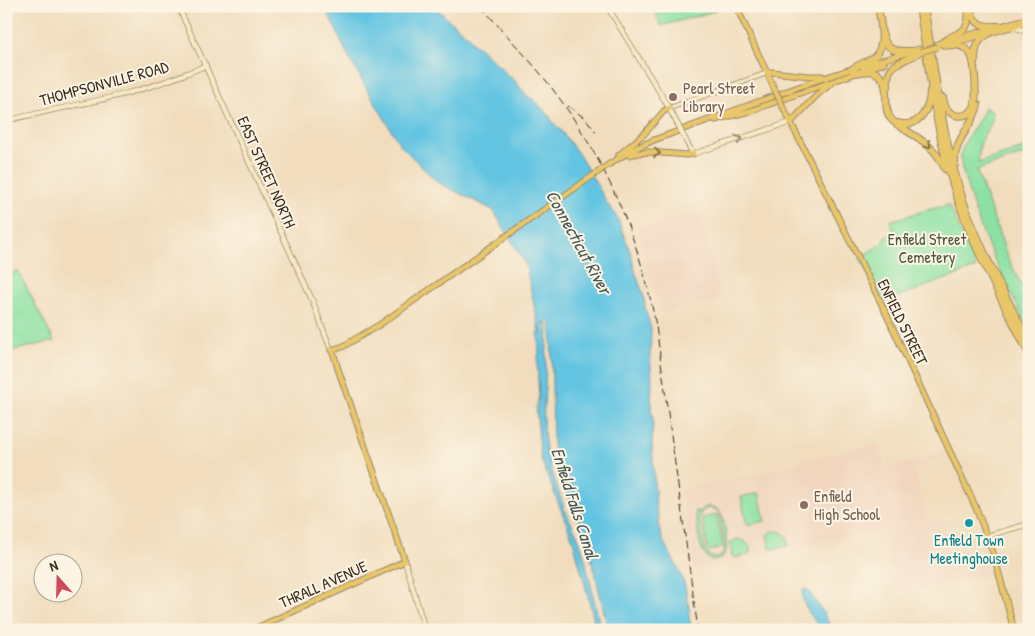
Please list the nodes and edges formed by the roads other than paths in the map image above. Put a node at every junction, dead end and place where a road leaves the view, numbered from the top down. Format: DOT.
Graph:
graph roads {
  1 [pos="178,6"];
  2 [pos="607,6"];
  3 [pos="736,6"];
  4 [pos="880,6"];
  5 [pos="917,6"];
  6 [pos="926,6"];
  7 [pos="970,6"];
  8 [pos="1028,22"];
  9 [pos="1000,26"];
  10 [pos="1011,28"];
  11 [pos="925,30"];
  12 [pos="990,33"];
  13 [pos="1029,34"];
  14 [pos="940,45"];
  15 [pos="917,51"];
  16 [pos="934,62"];
  17 [pos="206,64"];
  18 [pos="853,71"];
  19 [pos="767,73"];
  20 [pos="833,74"];
  21 [pos="842,77"];
  22 [pos="930,77"];
  23 [pos="670,108"];
  24 [pos="6,121"];
  25 [pos="702,122"];
  26 [pos="791,122"];
  27 [pos="693,154"];
  28 [pos="621,157"];
  29 [pos="609,164"];
  30 [pos="957,180"];
  31 [pos="958,200"];
  32 [pos="1029,342"];
  33 [pos="331,350"];
  34 [pos="1029,354"];
  35 [pos="1029,524"];
  36 [pos="987,536"];
  37 [pos="405,561"];
  38 [pos="252,630"];
  39 [pos="426,630"];
  40 [pos="1014,630"];
  1 -- 17 [label="main road, EAST STREET NORTH"];
  2 -- 23 [label="main road"];
  3 -- 19 [label="main road, ENFIELD STREET"];
  4 -- 15 [label="highway"];
  4 -- 18 [label="highway"];
  5 -- 11 [label="highway"];
  6 -- 11 [label="highway"];
  7 -- 9 [label="highway"];
  7 -- 14 [label="highway"];
  8 -- 9 [label="main road"];
  8 -- 10 [label="main road"];
  9 -- 14 [label="main road"];
  10 -- 12 [label="main road"];
  10 -- 13 [label="main road"];
  11 -- 16 [label="highway"];
  11 -- 22 [label="highway"];
  12 -- 14 [label="main road"];
  12 -- 30 [label="highway"];
  14 -- 15 [label="main road, bridge"];
  14 -- 16 [label="highway"];
  15 -- 18 [label="main road"];
  15 -- 22 [label="highway"];
  16 -- 30 [label="highway"];
  17 -- 24 [label="main road, THOMPSONVILLE ROAD"];
  17 -- 33 [label="main road, EAST STREET NORTH"];
  18 -- 20 [label="main road"];
  18 -- 21 [label="main road"];
  18 -- 31 [label="highway, one-way"];
  19 -- 20 [label="main road"];
  19 -- 23 [label="main road"];
  19 -- 26 [label="main road, ENFIELD STREET, bridge"];
  20 -- 25 [label="main road"];
  21 -- 25 [label="main road"];
  21 -- 26 [label="main road"];
  22 -- 31 [label="highway"];
  23 -- 27 [label="main road, bridge"];
  23 -- 29 [label="main road"];
  25 -- 28 [label="main road"];
  27 -- 26 [label="main road, one-way"];
  26 -- 36 [label="main road, ENFIELD STREET"];
  28 -- 27 [label="main road, one-way"];
  28 -- 29 [label="main road"];
  29 -- 33 [label="main road, bridge"];
  30 -- 32 [label="highway"];
  31 -- 34 [label="highway"];
  33 -- 37 [label="main road, EAST STREET NORTH"];
  35 -- 36 [label="main road"];
  36 -- 40 [label="main road, ENFIELD STREET"];
  37 -- 38 [label="main road, THRALL AVENUE"];
  37 -- 39 [label="main road, EAST STREET NORTH"];
}
